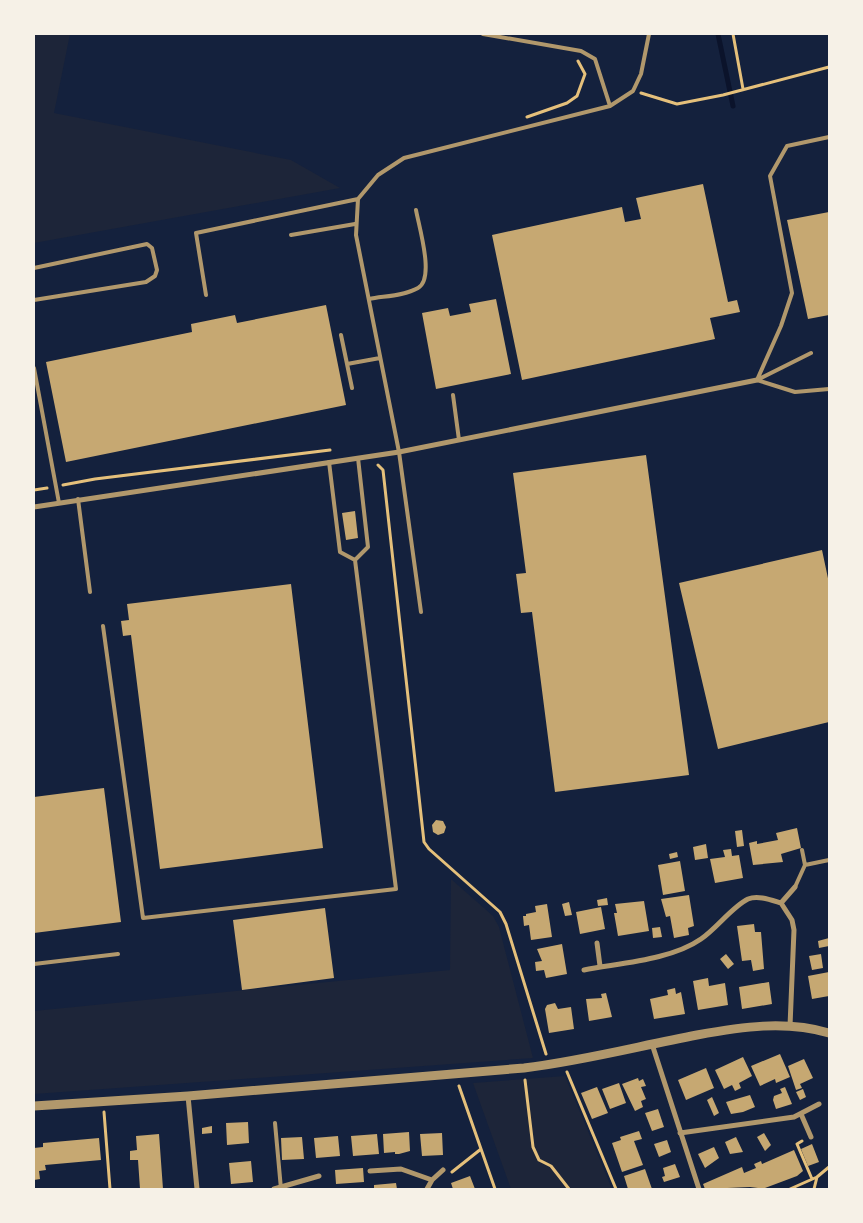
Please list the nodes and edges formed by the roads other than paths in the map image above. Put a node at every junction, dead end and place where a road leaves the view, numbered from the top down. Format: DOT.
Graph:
graph roads {
  1 [pos="483,34"];
  2 [pos="649,34"];
  3 [pos="610,106"];
  4 [pos="829,138"];
  5 [pos="358,198"];
  6 [pos="416,210"];
  7 [pos="355,224"];
  8 [pos="291,235"];
  9 [pos="34,268"];
  10 [pos="206,295"];
  11 [pos="369,299"];
  12 [pos="34,300"];
  13 [pos="341,335"];
  14 [pos="811,353"];
  15 [pos="380,358"];
  16 [pos="347,364"];
  17 [pos="34,368"];
  18 [pos="757,380"];
  19 [pos="352,388"];
  20 [pos="829,389"];
  21 [pos="453,395"];
  22 [pos="459,440"];
  23 [pos="399,452"];
  24 [pos="358,458"];
  25 [pos="329,462"];
  26 [pos="78,499"];
  27 [pos="59,503"];
  28 [pos="34,507"];
  29 [pos="355,560"];
  30 [pos="90,592"];
  31 [pos="421,612"];
  32 [pos="104,626"];
  33 [pos="802,850"];
  34 [pos="829,860"];
  35 [pos="805,865"];
  36 [pos="795,887"];
  37 [pos="781,903"];
  38 [pos="597,943"];
  39 [pos="118,954"];
  40 [pos="34,964"];
  41 [pos="600,966"];
  42 [pos="584,970"];
  43 [pos="790,1026"];
  44 [pos="829,1033"];
  45 [pos="652,1043"];
  46 [pos="188,1096"];
  47 [pos="819,1104"];
  48 [pos="34,1106"];
  49 [pos="801,1114"];
  50 [pos="275,1123"];
  51 [pos="680,1133"];
  52 [pos="811,1137"];
  53 [pos="443,1170"];
  54 [pos="370,1171"];
  55 [pos="319,1176"];
  56 [pos="432,1180"];
  57 [pos="284,1188"];
  58 [pos="197,1189"];
  59 [pos="274,1189"];
  60 [pos="427,1189"];
  61 [pos="699,1189"];
  1 -- 3 [label="lane"];
  2 -- 3 [label="lane"];
  3 -- 5 [label="lane"];
  4 -- 18 [label="lane"];
  5 -- 7 [label="lane"];
  5 -- 10 [label="lane"];
  6 -- 11 [label="lane"];
  7 -- 8 [label="lane"];
  7 -- 11 [label="lane"];
  9 -- 12 [label="lane"];
  11 -- 15 [label="lane"];
  13 -- 16 [label="lane"];
  14 -- 18 [label="lane"];
  15 -- 16 [label="lane"];
  15 -- 23 [label="lane"];
  16 -- 19 [label="lane"];
  17 -- 27 [label="lane"];
  18 -- 20 [label="lane"];
  18 -- 22 [label="street"];
  21 -- 22 [label="lane"];
  22 -- 23 [label="street"];
  23 -- 24 [label="street"];
  23 -- 31 [label="lane"];
  24 -- 25 [label="street"];
  24 -- 29 [label="lane"];
  25 -- 26 [label="street"];
  25 -- 29 [label="lane"];
  26 -- 27 [label="street"];
  26 -- 30 [label="lane"];
  27 -- 28 [label="street"];
  29 -- 32 [label="lane"];
  33 -- 35 [label="lane"];
  34 -- 35 [label="lane"];
  35 -- 36 [label="lane"];
  36 -- 37 [label="street"];
  37 -- 41 [label="street"];
  37 -- 43 [label="street"];
  38 -- 41 [label="street"];
  39 -- 40 [label="lane"];
  41 -- 42 [label="street"];
  43 -- 44 [label="street"];
  43 -- 45 [label="street"];
  45 -- 46 [label="street"];
  45 -- 51 [label="street"];
  46 -- 48 [label="street"];
  46 -- 58 [label="street"];
  47 -- 49 [label="street"];
  49 -- 51 [label="street"];
  49 -- 52 [label="street"];
  50 -- 57 [label="lane"];
  51 -- 61 [label="street"];
  53 -- 56 [label="street"];
  54 -- 56 [label="street"];
  55 -- 57 [label="street"];
  56 -- 60 [label="street"];
  57 -- 59 [label="street"];
}
